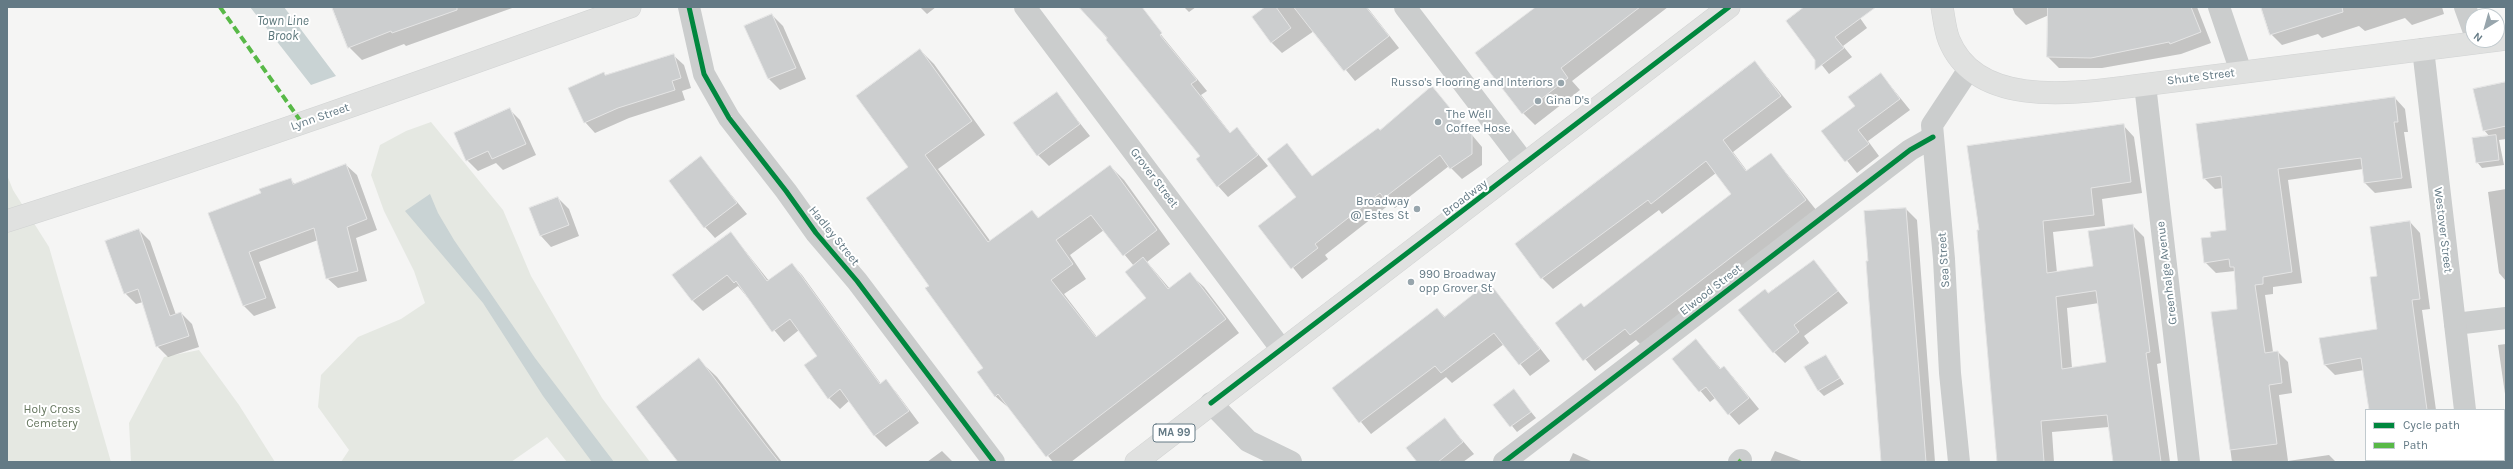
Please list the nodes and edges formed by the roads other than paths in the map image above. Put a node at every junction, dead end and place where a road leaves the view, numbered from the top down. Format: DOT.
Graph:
graph roads {
  1 [pos="630,7"];
  2 [pos="689,7"];
  3 [pos="1025,7"];
  4 [pos="1405,7"];
  5 [pos="1729,7"];
  6 [pos="1942,7"];
  7 [pos="2219,7"];
  8 [pos="2465,39"];
  9 [pos="2423,49"];
  10 [pos="1969,68"];
  11 [pos="2241,72"];
  12 [pos="2144,85"];
  13 [pos="1933,137"];
  14 [pos="1525,164"];
  15 [pos="7,221"];
  16 [pos="2506,318"];
  17 [pos="2455,324"];
  18 [pos="1282,350"];
  19 [pos="1211,403"];
  20 [pos="2465,409"];
  21 [pos="994,462"];
  22 [pos="1136,462"];
  23 [pos="1290,462"];
  24 [pos="1504,462"];
  25 [pos="1959,462"];
  26 [pos="2189,462"];
  1 -- 15 [label="main road, Lynn Street"];
  2 -- 21 [label="street, Hadley Street"];
  3 -- 18 [label="street, Grover Street"];
  4 -- 14 [label="street"];
  5 -- 14 [label="main road, Broadway / MA 99"];
  6 -- 10 [label="main road, Shute Street"];
  7 -- 11 [label="street"];
  8 -- 9 [label="main road, Shute Street"];
  9 -- 11 [label="main road, Shute Street"];
  9 -- 17 [label="street, Westover Street"];
  10 -- 12 [label="main road, Shute Street"];
  10 -- 13 [label="street, Sea Street"];
  11 -- 12 [label="main road, Shute Street"];
  12 -- 26 [label="street, Greenhalge Avenue"];
  13 -- 24 [label="street, Elwood Street"];
  13 -- 25 [label="street, Sea Street"];
  14 -- 18 [label="main road, Broadway / MA 99"];
  16 -- 17 [label="street"];
  17 -- 20 [label="street, Westover Street"];
  18 -- 19 [label="main road, Broadway / MA 99"];
  19 -- 22 [label="main road, Broadway / MA 99"];
  19 -- 23 [label="street"];
}
